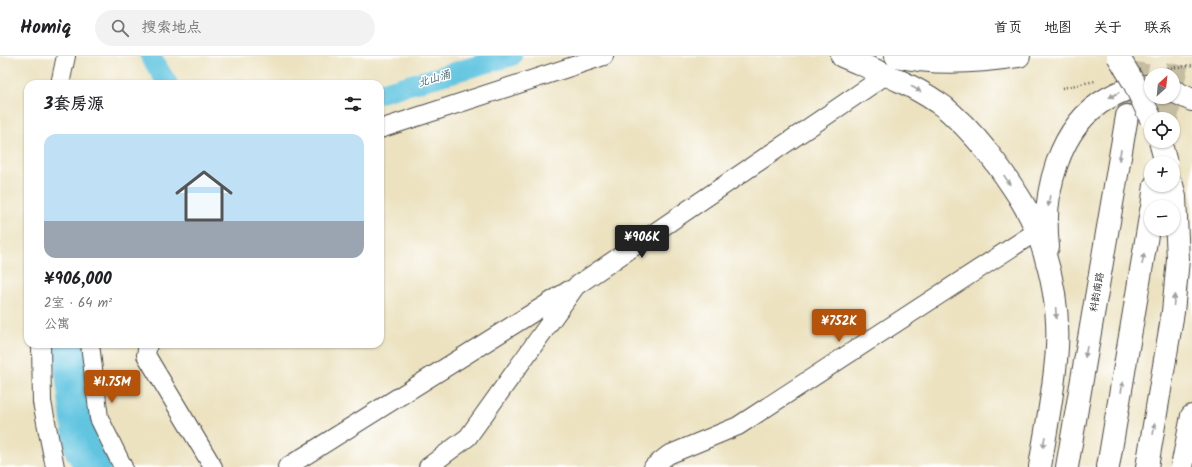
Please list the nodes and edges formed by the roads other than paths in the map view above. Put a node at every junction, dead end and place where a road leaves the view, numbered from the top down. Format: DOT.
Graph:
graph roads {
  1 [pos="66,56"];
  2 [pos="604,56"];
  3 [pos="842,56"];
  4 [pos="896,56"];
  5 [pos="1019,56"];
  6 [pos="1118,56"];
  7 [pos="886,75"];
  8 [pos="61,80"];
  9 [pos="1144,82"];
  10 [pos="1180,94"];
  11 [pos="1192,100"];
  12 [pos="1148,112"];
  13 [pos="1127,116"];
  14 [pos="384,128"];
  15 [pos="1174,192"];
  16 [pos="1037,231"];
  17 [pos="1147,236"];
  18 [pos="576,286"];
  19 [pos="1054,290"];
  20 [pos="41,348"];
  21 [pos="90,348"];
  22 [pos="147,348"];
  23 [pos="1192,416"];
  24 [pos="55,467"];
  25 [pos="123,467"];
  26 [pos="214,467"];
  27 [pos="287,467"];
  28 [pos="428,467"];
  29 [pos="653,467"];
  30 [pos="1040,467"];
  31 [pos="1067,467"];
  32 [pos="1108,467"];
  33 [pos="1147,467"];
  34 [pos="1182,467"];
  1 -- 8 [label="street"];
  2 -- 14 [label="street"];
  3 -- 7 [label="main road"];
  4 -- 5 [label="main road"];
  6 -- 12 [label="main road, bridge"];
  7 -- 16 [label="main road, one-way"];
  7 -- 18 [label="street"];
  9 -- 19 [label="main road, one-way"];
  10 -- 11 [label="main road"];
  13 -- 31 [label="main road, 科韵南路, one-way"];
  33 -- 15 [label="main road, one-way"];
  16 -- 19 [label="main road"];
  16 -- 29 [label="street"];
  32 -- 17 [label="main road, one-way"];
  18 -- 27 [label="street"];
  18 -- 28 [label="street"];
  19 -- 30 [label="main road, one-way"];
  20 -- 24 [label="street"];
  21 -- 25 [label="street"];
  22 -- 26 [label="street"];
  23 -- 34 [label="main road"];
}
